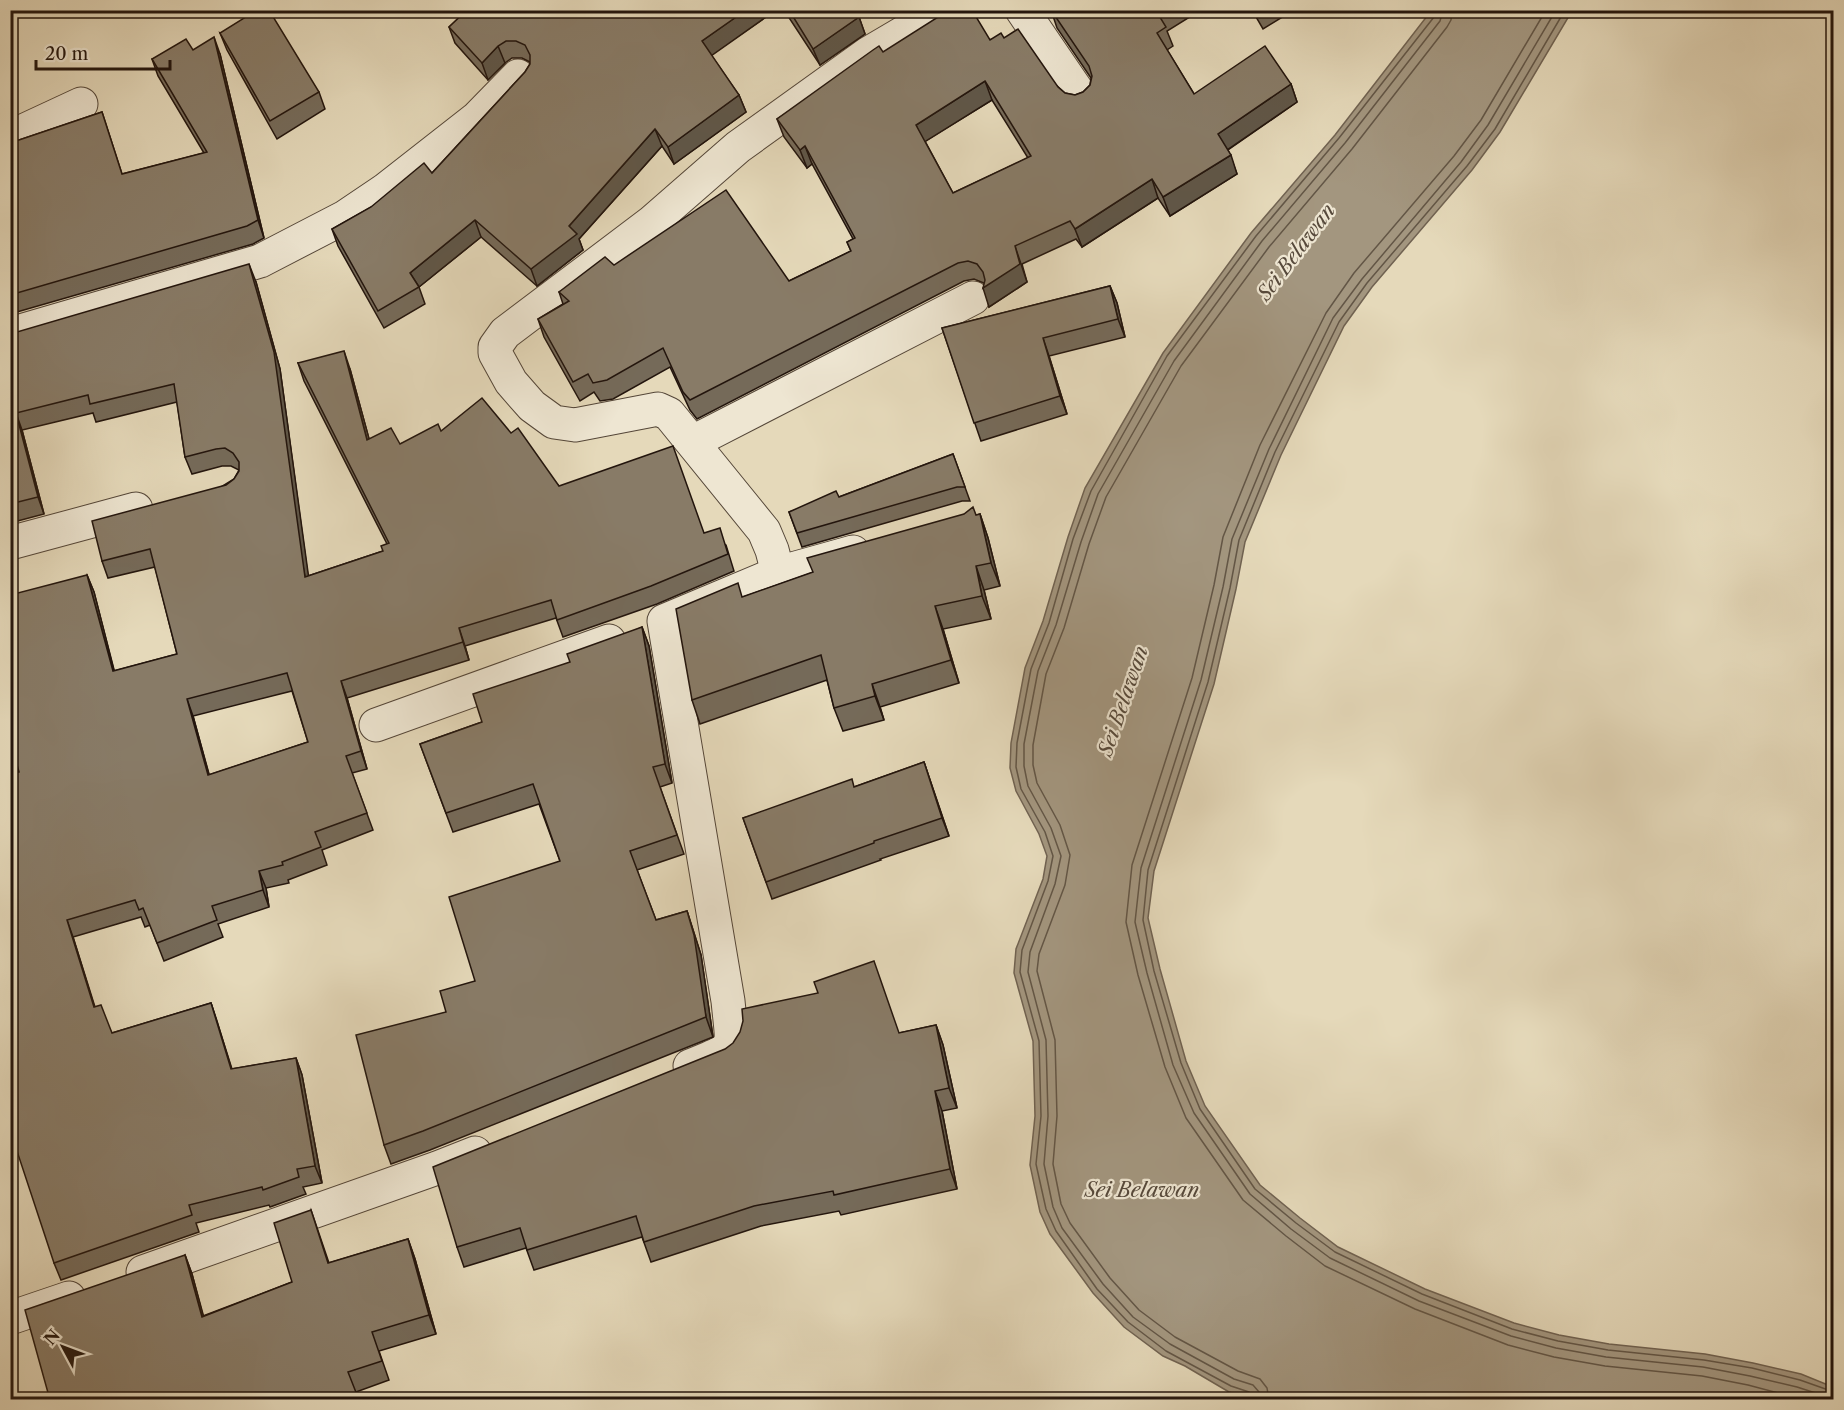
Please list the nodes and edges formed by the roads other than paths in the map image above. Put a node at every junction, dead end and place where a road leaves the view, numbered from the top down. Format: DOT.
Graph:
graph roads {
  1 [pos="942,10"];
  2 [pos="1022,10"];
  3 [pos="518,76"];
  4 [pos="1080,94"];
  5 [pos="81,104"];
  6 [pos="10,137"];
  7 [pos="973,298"];
  8 [pos="10,334"];
  9 [pos="693,442"];
  10 [pos="159,503"];
  11 [pos="10,543"];
  12 [pos="880,544"];
  13 [pos="778,573"];
  14 [pos="664,621"];
  15 [pos="376,726"];
  16 [pos="657,1079"];
  17 [pos="503,1141"];
  18 [pos="10,1318"];
  1 -- 9 [label="street"];
  2 -- 4 [label="street"];
  3 -- 8 [label="street"];
  5 -- 6 [label="street"];
  7 -- 9 [label="street"];
  9 -- 13 [label="street"];
  10 -- 11 [label="street"];
  12 -- 13 [label="street"];
  13 -- 14 [label="street"];
  14 -- 15 [label="street"];
  14 -- 16 [label="street"];
  17 -- 18 [label="street"];
}
